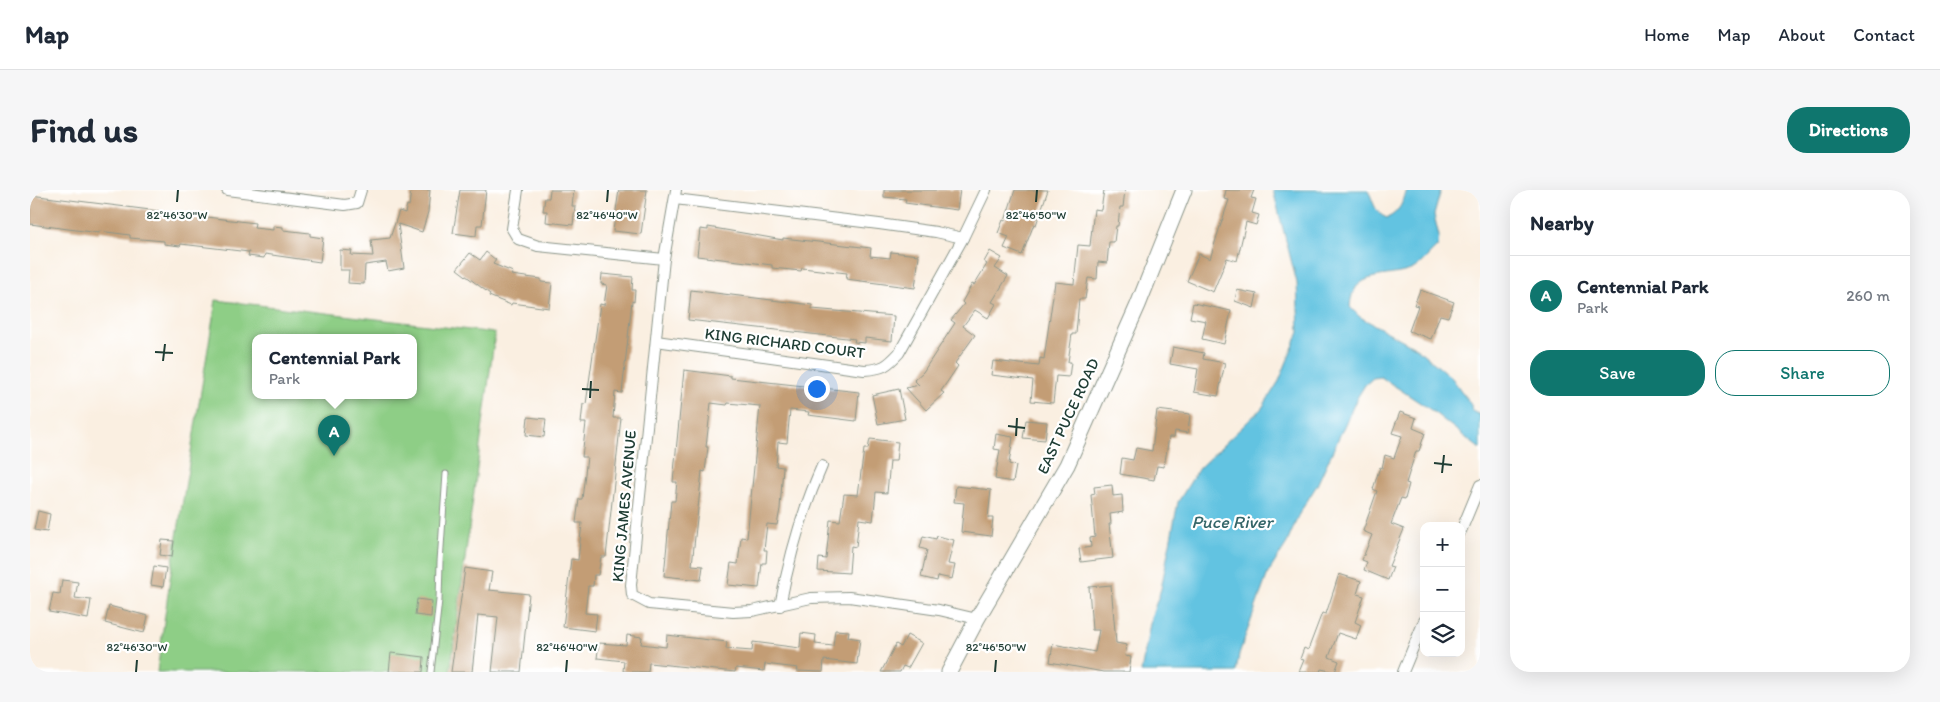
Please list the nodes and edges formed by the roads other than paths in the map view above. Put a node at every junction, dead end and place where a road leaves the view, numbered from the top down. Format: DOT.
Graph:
graph roads {
  1 [pos="228,190"];
  2 [pos="361,190"];
  3 [pos="518,190"];
  4 [pos="986,190"];
  5 [pos="1184,190"];
  6 [pos="676,194"];
  7 [pos="963,238"];
  8 [pos="664,259"];
  9 [pos="656,341"];
  10 [pos="822,466"];
  11 [pos="446,474"];
  12 [pos="1480,485"];
  13 [pos="1465,522"];
  14 [pos="780,606"];
  15 [pos="977,619"];
  16 [pos="1420,631"];
  17 [pos="431,672"];
  18 [pos="949,672"];
  19 [pos="1403,672"];
  1 -- 2 [label="street"];
  3 -- 8 [label="street"];
  4 -- 7 [label="street, KING RICHARD COURT"];
  5 -- 15 [label="main road, EAST PUCE ROAD"];
  6 -- 7 [label="street"];
  6 -- 8 [label="street, KING JAMES AVENUE"];
  7 -- 9 [label="street, KING RICHARD COURT"];
  8 -- 9 [label="street, KING JAMES AVENUE"];
  9 -- 14 [label="street, KING JAMES AVENUE"];
  10 -- 14 [label="street"];
  11 -- 17 [label="lane"];
  12 -- 13 [label="street"];
  14 -- 15 [label="street, KING JAMES AVENUE"];
  15 -- 18 [label="main road, EAST PUCE ROAD"];
  16 -- 19 [label="street"];
}
